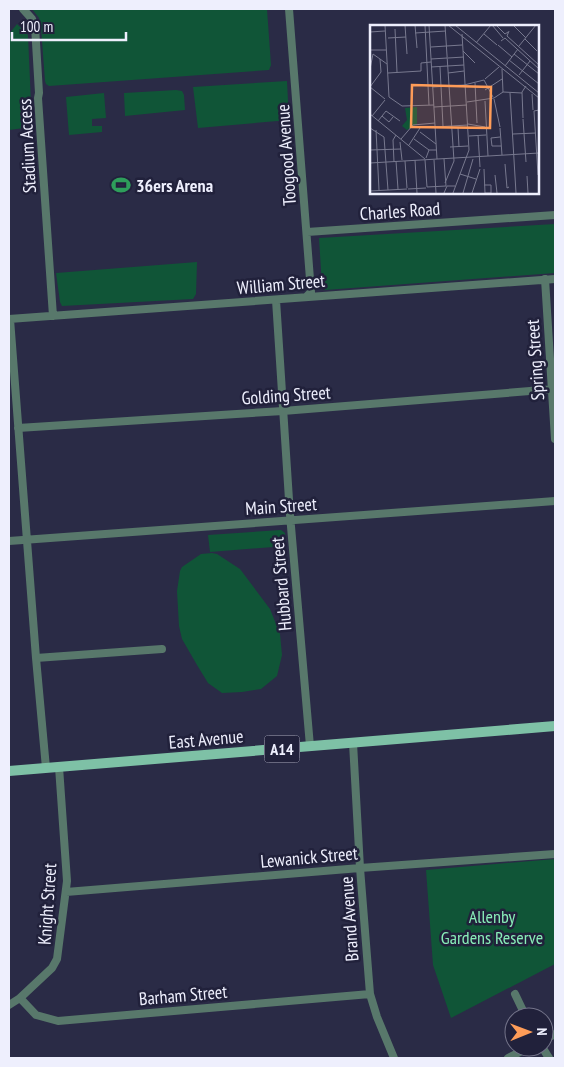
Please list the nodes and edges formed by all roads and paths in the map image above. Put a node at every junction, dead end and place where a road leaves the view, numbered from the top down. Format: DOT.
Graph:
graph roads {
  1 [pos="23,9"];
  2 [pos="289,9"];
  3 [pos="555,215"];
  4 [pos="307,232"];
  5 [pos="545,279"];
  6 [pos="555,279"];
  7 [pos="306,297"];
  8 [pos="276,300"];
  9 [pos="53,316"];
  10 [pos="10,319"];
  11 [pos="553,390"];
  12 [pos="282,410"];
  13 [pos="18,428"];
  14 [pos="555,439"];
  15 [pos="555,501"];
  16 [pos="291,521"];
  17 [pos="28,540"];
  18 [pos="9,542"];
  19 [pos="162,649"];
  20 [pos="36,658"];
  21 [pos="555,726"];
  22 [pos="353,743"];
  23 [pos="310,746"];
  24 [pos="59,767"];
  25 [pos="46,768"];
  26 [pos="9,771"];
  27 [pos="555,854"];
  28 [pos="360,868"];
  29 [pos="66,892"];
  30 [pos="370,994"];
  31 [pos="515,994"];
  32 [pos="20,998"];
  33 [pos="9,1005"];
  34 [pos="521,1007"];
  35 [pos="394,1058"];
  1 -- 9 [label="street, Stadium Access"];
  2 -- 4 [label="street, Toogood Avenue"];
  3 -- 4 [label="street, Charles Road"];
  4 -- 7 [label="street, Toogood Avenue"];
  5 -- 6 [label="street, William Street"];
  5 -- 7 [label="street, William Street"];
  5 -- 11 [label="street, Spring Street"];
  7 -- 8 [label="street, William Street"];
  8 -- 9 [label="street, William Street"];
  8 -- 12 [label="street, Hubbard Street"];
  9 -- 10 [label="street, William Street"];
  10 -- 13 [label="street"];
  11 -- 12 [label="street, Golding Street"];
  11 -- 14 [label="street, Spring Street"];
  12 -- 13 [label="street, Golding Street"];
  12 -- 16 [label="street, Hubbard Street"];
  13 -- 17 [label="street"];
  15 -- 16 [label="street, Main Street"];
  16 -- 17 [label="street, Main Street"];
  16 -- 23 [label="street, Hubbard Street"];
  17 -- 18 [label="street, Main Street"];
  17 -- 20 [label="street"];
  19 -- 20 [label="street"];
  20 -- 25 [label="street"];
  21 -- 22 [label="main road, East Avenue / A14"];
  22 -- 23 [label="main road, East Avenue / A14"];
  22 -- 28 [label="street, Brand Avenue"];
  23 -- 24 [label="main road, East Avenue / A14"];
  24 -- 25 [label="main road, East Avenue / A14"];
  24 -- 29 [label="street, Knight Street"];
  25 -- 26 [label="main road, East Avenue / A14"];
  27 -- 28 [label="street, Lewanick Street"];
  28 -- 29 [label="street, Lewanick Street"];
  28 -- 30 [label="street, Brand Avenue"];
  29 -- 32 [label="street, Knight Street"];
  30 -- 32 [label="street, Barham Street"];
  30 -- 35 [label="street, Brand Avenue"];
  31 -- 34 [label="street"];
  32 -- 33 [label="street"];
}
